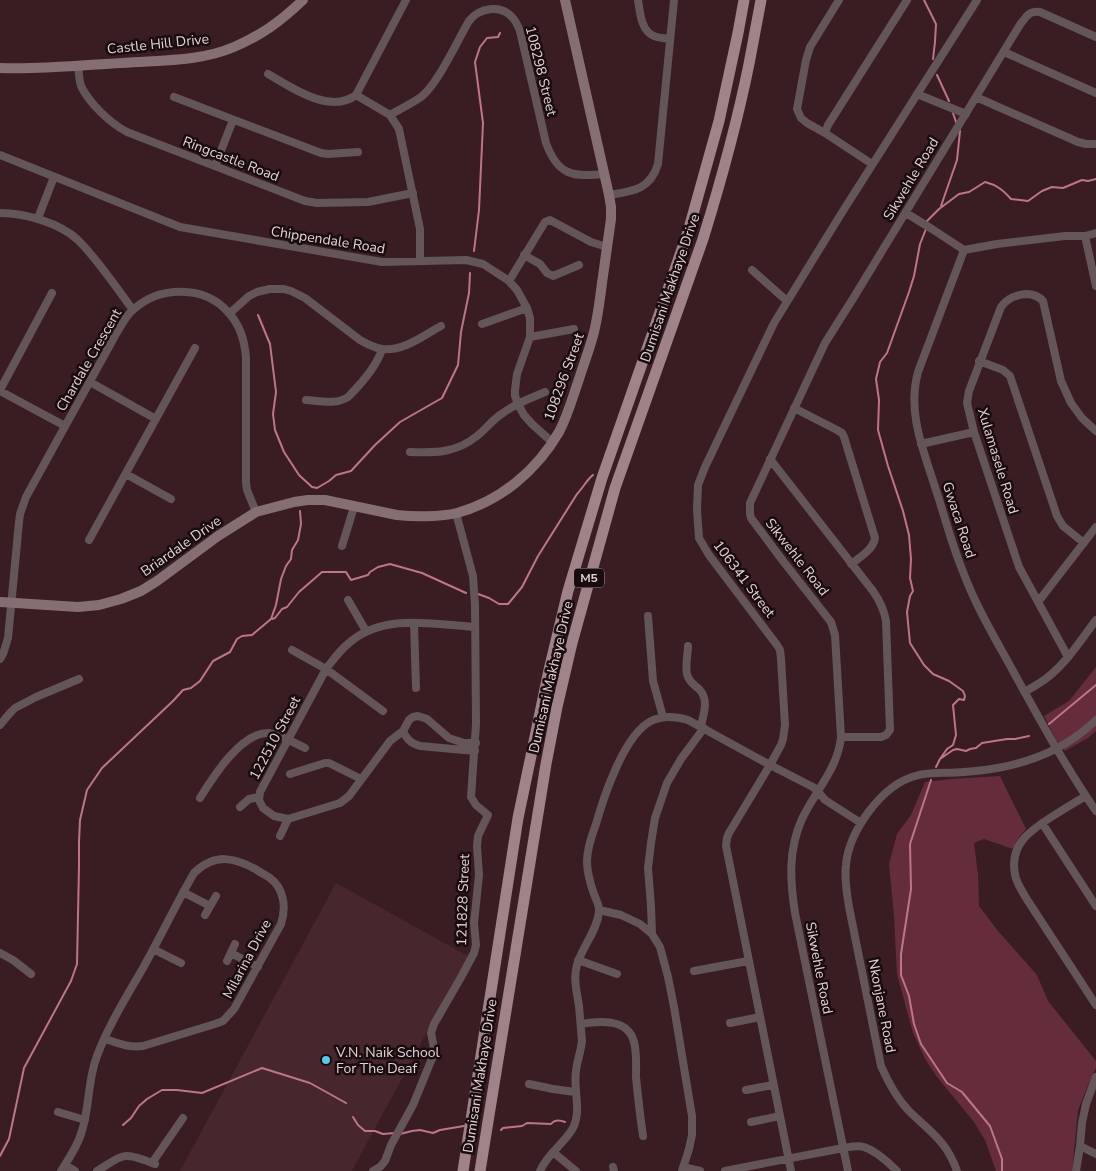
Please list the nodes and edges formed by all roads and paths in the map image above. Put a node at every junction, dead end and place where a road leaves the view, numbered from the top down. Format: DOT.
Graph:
graph roads {
  1 [pos="302,0"];
  2 [pos="406,0"];
  3 [pos="565,0"];
  4 [pos="638,0"];
  5 [pos="674,0"];
  6 [pos="742,0"];
  7 [pos="761,0"];
  8 [pos="839,0"];
  9 [pos="907,0"];
  10 [pos="977,0"];
  11 [pos="1096,37"];
  12 [pos="670,39"];
  13 [pos="1004,52"];
  14 [pos="78,66"];
  15 [pos="0,68"];
  16 [pos="268,74"];
  17 [pos="1096,93"];
  18 [pos="356,94"];
  19 [pos="917,94"];
  20 [pos="174,97"];
  21 [pos="976,97"];
  22 [pos="966,114"];
  23 [pos="390,115"];
  24 [pos="233,120"];
  25 [pos="825,133"];
  26 [pos="1096,144"];
  27 [pos="358,152"];
  28 [pos="0,155"];
  29 [pos="872,164"];
  30 [pos="215,166"];
  31 [pos="605,174"];
  32 [pos="54,177"];
  33 [pos="413,193"];
  34 [pos="610,196"];
  35 [pos="0,213"];
  36 [pos="906,213"];
  37 [pos="38,218"];
  38 [pos="1096,233"];
  39 [pos="1085,236"];
  40 [pos="607,247"];
  41 [pos="964,250"];
  42 [pos="524,255"];
  43 [pos="420,261"];
  44 [pos="579,265"];
  45 [pos="752,270"];
  46 [pos="509,280"];
  47 [pos="1096,286"];
  48 [pos="52,293"];
  49 [pos="787,301"];
  50 [pos="527,308"];
  51 [pos="132,310"];
  52 [pos="230,314"];
  53 [pos="482,324"];
  54 [pos="441,326"];
  55 [pos="574,329"];
  56 [pos="530,337"];
  57 [pos="196,348"];
  58 [pos="382,349"];
  59 [pos="979,361"];
  60 [pos="90,382"];
  61 [pos="0,390"];
  62 [pos="545,392"];
  63 [pos="306,400"];
  64 [pos="518,404"];
  65 [pos="794,408"];
  66 [pos="156,419"];
  67 [pos="65,426"];
  68 [pos="1096,431"];
  69 [pos="974,432"];
  70 [pos="552,442"];
  71 [pos="921,444"];
  72 [pos="410,452"];
  73 [pos="770,459"];
  74 [pos="126,474"];
  75 [pos="171,499"];
  76 [pos="354,507"];
  77 [pos="256,512"];
  78 [pos="456,513"];
  79 [pos="1096,527"];
  80 [pos="88,540"];
  81 [pos="1084,543"];
  82 [pos="342,546"];
  83 [pos="852,564"];
  84 [pos="348,600"];
  85 [pos="0,602"];
  86 [pos="1038,602"];
  87 [pos="12,603"];
  88 [pos="648,616"];
  89 [pos="1096,620"];
  90 [pos="414,622"];
  91 [pos="475,627"];
  92 [pos="366,631"];
  93 [pos="688,646"];
  94 [pos="292,650"];
  95 [pos="1068,657"];
  96 [pos="0,659"];
  97 [pos="326,669"];
  98 [pos="79,679"];
  99 [pos="416,688"];
  100 [pos="1025,692"];
  101 [pos="383,711"];
  102 [pos="663,717"];
  103 [pos="1096,720"];
  104 [pos="0,725"];
  105 [pos="703,727"];
  106 [pos="403,731"];
  107 [pos="841,737"];
  108 [pos="288,740"];
  109 [pos="475,747"];
  110 [pos="306,748"];
  111 [pos="1056,749"];
  112 [pos="770,765"];
  113 [pos="290,774"];
  114 [pos="361,779"];
  115 [pos="818,792"];
  116 [pos="259,796"];
  117 [pos="1086,796"];
  118 [pos="200,798"];
  119 [pos="240,807"];
  120 [pos="1096,811"];
  121 [pos="288,819"];
  122 [pos="861,823"];
  123 [pos="1042,823"];
  124 [pos="280,836"];
  125 [pos="184,892"];
  126 [pos="216,896"];
  127 [pos="210,906"];
  128 [pos="1096,906"];
  129 [pos="600,910"];
  130 [pos="205,915"];
  131 [pos="652,934"];
  132 [pos="236,944"];
  133 [pos="154,949"];
  134 [pos="0,953"];
  135 [pos="231,953"];
  136 [pos="578,960"];
  137 [pos="227,961"];
  138 [pos="748,961"];
  139 [pos="181,963"];
  140 [pos="258,967"];
  141 [pos="694,971"];
  142 [pos="31,974"];
  143 [pos="617,974"];
  144 [pos="1096,1005"];
  145 [pos="760,1017"];
  146 [pos="730,1023"];
  147 [pos="581,1024"];
  148 [pos="105,1039"];
  149 [pos="1096,1077"];
  150 [pos="529,1084"];
  151 [pos="773,1085"];
  152 [pos="746,1090"];
  153 [pos="576,1092"];
  154 [pos="1093,1093"];
  155 [pos="58,1112"];
  156 [pos="780,1116"];
  157 [pos="183,1118"];
  158 [pos="85,1120"];
  159 [pos="751,1122"];
  160 [pos="643,1136"];
  161 [pos="1080,1146"];
  162 [pos="844,1148"];
  163 [pos="553,1152"];
  164 [pos="1096,1154"];
  165 [pos="788,1159"];
  166 [pos="63,1168"];
  167 [pos="683,1169"];
  168 [pos="75,1171"];
  169 [pos="97,1171"];
  170 [pos="373,1171"];
  171 [pos="463,1171"];
  172 [pos="480,1171"];
  173 [pos="540,1171"];
  174 [pos="576,1171"];
  175 [pos="700,1171"];
  176 [pos="725,1171"];
  177 [pos="791,1171"];
  178 [pos="848,1171"];
  179 [pos="897,1171"];
  180 [pos="957,1171"];
  181 [pos="1076,1171"];
  1 -- 14 [label="street, Castle Hill Drive"];
  2 -- 18 [label="street"];
  3 -- 31 [label="street, 108296 Street"];
  4 -- 12 [label="street"];
  5 -- 12 [label="street"];
  6 -- 171 [label="main road, Dumisani Makhaye Drive / M5"];
  7 -- 172 [label="main road, Dumisani Makhaye Drive / M5"];
  8 -- 25 [label="street"];
  9 -- 25 [label="street"];
  10 -- 19 [label="street, 106341 Street"];
  11 -- 13 [label="street, Sikwehle Road"];
  12 -- 34 [label="street"];
  13 -- 17 [label="street"];
  13 -- 21 [label="street, Sikwehle Road"];
  14 -- 15 [label="street, Castle Hill Drive"];
  14 -- 30 [label="street, Ringcastle Road"];
  16 -- 18 [label="street"];
  18 -- 23 [label="street"];
  19 -- 22 [label="street"];
  19 -- 29 [label="street, 106341 Street"];
  20 -- 24 [label="street"];
  21 -- 22 [label="street, Sikwehle Road"];
  21 -- 26 [label="street"];
  22 -- 36 [label="street, Sikwehle Road"];
  23 -- 31 [label="street, 108298 Street"];
  23 -- 33 [label="street"];
  24 -- 27 [label="street"];
  24 -- 30 [label="street"];
  25 -- 29 [label="street"];
  28 -- 32 [label="street, Chippendale Road"];
  29 -- 49 [label="street, 106341 Street"];
  30 -- 33 [label="street, Ringcastle Road"];
  31 -- 34 [label="street, 108296 Street"];
  32 -- 37 [label="street"];
  32 -- 43 [label="street, Chippendale Road"];
  33 -- 43 [label="street"];
  34 -- 40 [label="street, 108296 Street"];
  35 -- 37 [label="street"];
  36 -- 41 [label="street"];
  36 -- 65 [label="street, Sikwehle Road"];
  37 -- 51 [label="street"];
  38 -- 39 [label="street"];
  39 -- 41 [label="street"];
  39 -- 47 [label="street"];
  40 -- 42 [label="street"];
  40 -- 70 [label="street, 108296 Street"];
  41 -- 71 [label="street, Gwaca Road"];
  42 -- 44 [label="street"];
  42 -- 46 [label="street"];
  43 -- 46 [label="street, Chippendale Road"];
  45 -- 49 [label="street"];
  46 -- 50 [label="street, Chippendale Road"];
  48 -- 61 [label="street"];
  49 -- 112 [label="street, 106341 Street"];
  50 -- 53 [label="street"];
  50 -- 56 [label="street, Chippendale Road"];
  51 -- 52 [label="street, Chardale Crescent"];
  51 -- 60 [label="street, Chardale Crescent"];
  52 -- 58 [label="street"];
  52 -- 77 [label="street, Chardale Crescent"];
  54 -- 58 [label="street"];
  55 -- 56 [label="street"];
  56 -- 64 [label="street, Chippendale Road"];
  57 -- 66 [label="street"];
  58 -- 63 [label="street"];
  59 -- 68 [label="street, Xulamasele Road"];
  59 -- 69 [label="street, Xulamasele Road"];
  59 -- 81 [label="street"];
  60 -- 66 [label="street"];
  60 -- 67 [label="street, Chardale Crescent"];
  61 -- 67 [label="street"];
  62 -- 64 [label="street"];
  64 -- 70 [label="street"];
  64 -- 72 [label="street"];
  65 -- 73 [label="street, Sikwehle Road"];
  65 -- 83 [label="street"];
  66 -- 74 [label="street"];
  67 -- 87 [label="street, Chardale Crescent"];
  69 -- 71 [label="street"];
  69 -- 86 [label="street, Xulamasele Road"];
  70 -- 78 [label="street, 108296 Street"];
  71 -- 100 [label="street, Gwaca Road"];
  73 -- 83 [label="street"];
  73 -- 107 [label="street, Sikwehle Road"];
  74 -- 75 [label="street"];
  74 -- 80 [label="street"];
  76 -- 77 [label="street, 108296 Street"];
  76 -- 78 [label="street, 108296 Street"];
  76 -- 82 [label="street"];
  77 -- 87 [label="street, Briardale Drive"];
  78 -- 91 [label="street"];
  79 -- 81 [label="street"];
  81 -- 86 [label="street"];
  83 -- 107 [label="street"];
  84 -- 92 [label="street"];
  85 -- 87 [label="street, Briardale Drive"];
  86 -- 95 [label="street, Xulamasele Road"];
  87 -- 96 [label="street, Chardale Crescent"];
  88 -- 102 [label="street"];
  89 -- 95 [label="street"];
  90 -- 91 [label="street, 122510 Street"];
  90 -- 92 [label="street, 122510 Street"];
  90 -- 99 [label="street"];
  91 -- 109 [label="street"];
  92 -- 97 [label="street, 122510 Street"];
  93 -- 105 [label="street"];
  94 -- 97 [label="street"];
  95 -- 100 [label="street"];
  97 -- 101 [label="street"];
  97 -- 108 [label="street, 122510 Street"];
  98 -- 104 [label="street"];
  100 -- 111 [label="street, Gwaca Road"];
  102 -- 105 [label="street"];
  102 -- 129 [label="street"];
  103 -- 111 [label="street, Nkonjane Road"];
  105 -- 112 [label="street"];
  105 -- 131 [label="street"];
  106 -- 109 [label="street"];
  106 -- 109 [label="street"];
  106 -- 114 [label="street"];
  107 -- 115 [label="street, Sikwehle Road"];
  108 -- 110 [label="street"];
  108 -- 116 [label="street, 122510 Street"];
  108 -- 118 [label="street"];
  109 -- 170 [label="street, 121828 Street"];
  111 -- 117 [label="street, Gwaca Road"];
  111 -- 122 [label="street, Nkonjane Road"];
  112 -- 115 [label="street"];
  112 -- 138 [label="street, 106341 Street"];
  113 -- 114 [label="street"];
  114 -- 121 [label="street"];
  115 -- 122 [label="street"];
  115 -- 162 [label="street, Sikwehle Road"];
  116 -- 119 [label="street"];
  116 -- 121 [label="street, 122510 Street"];
  117 -- 120 [label="street, Gwaca Road"];
  117 -- 123 [label="street"];
  121 -- 124 [label="street"];
  122 -- 180 [label="street, Nkonjane Road"];
  123 -- 128 [label="street"];
  123 -- 144 [label="street"];
  125 -- 127 [label="street"];
  125 -- 133 [label="street, Milarina Drive"];
  125 -- 140 [label="street, Milarina Drive"];
  126 -- 127 [label="street"];
  127 -- 130 [label="street"];
  129 -- 131 [label="street"];
  129 -- 136 [label="street"];
  131 -- 167 [label="street"];
  132 -- 135 [label="street"];
  133 -- 139 [label="street"];
  133 -- 148 [label="street, Milarina Drive"];
  134 -- 142 [label="street"];
  135 -- 137 [label="street"];
  135 -- 140 [label="street"];
  136 -- 143 [label="street"];
  136 -- 147 [label="street"];
  138 -- 141 [label="street"];
  138 -- 145 [label="street, 106341 Street"];
  140 -- 148 [label="street, Milarina Drive"];
  145 -- 146 [label="street"];
  145 -- 151 [label="street, 106341 Street"];
  147 -- 153 [label="street"];
  147 -- 160 [label="street"];
  148 -- 158 [label="street, Milarina Drive"];
  149 -- 154 [label="street"];
  150 -- 153 [label="street"];
  151 -- 152 [label="street"];
  151 -- 156 [label="street, 106341 Street"];
  153 -- 163 [label="street"];
  154 -- 161 [label="street"];
  155 -- 158 [label="street"];
  156 -- 159 [label="street"];
  156 -- 165 [label="street, 106341 Street"];
  157 -- 169 [label="street"];
  158 -- 166 [label="street, Milarina Drive"];
  161 -- 164 [label="street"];
  161 -- 181 [label="street"];
  162 -- 165 [label="street"];
  162 -- 178 [label="street, Sikwehle Road"];
  162 -- 179 [label="street"];
  163 -- 173 [label="street"];
  163 -- 174 [label="street"];
  165 -- 176 [label="street"];
  165 -- 177 [label="street, 106341 Street"];
  166 -- 168 [label="street"];
  167 -- 175 [label="street"];
}
